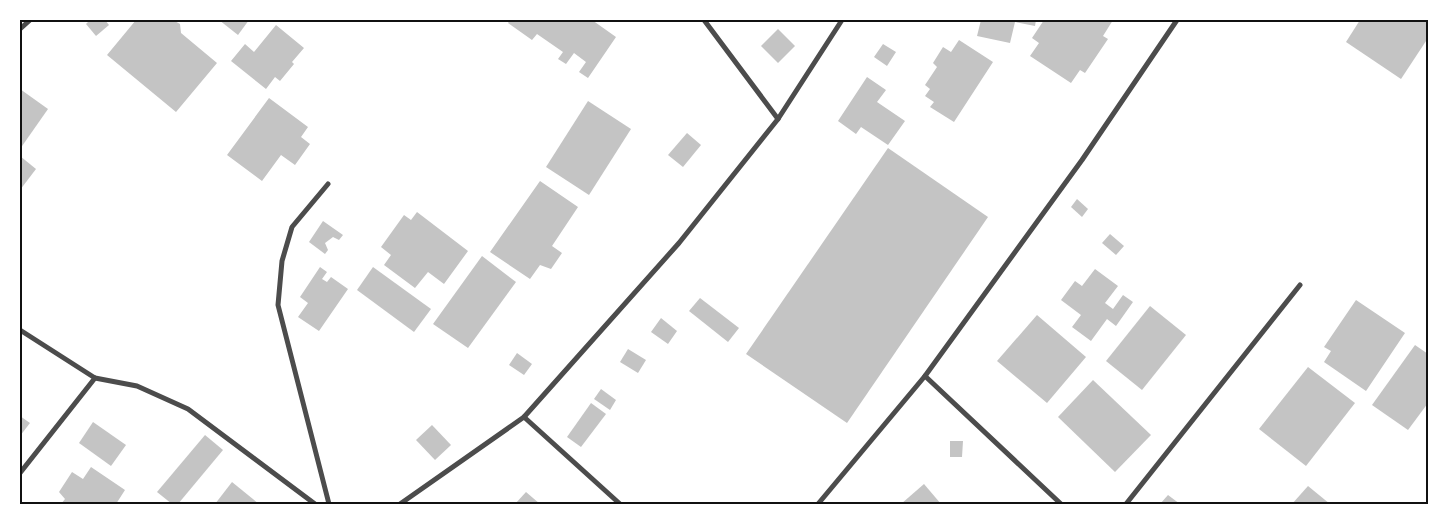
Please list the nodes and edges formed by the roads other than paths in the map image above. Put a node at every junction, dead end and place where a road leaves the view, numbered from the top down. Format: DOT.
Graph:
graph roads {
  1 [pos="30,20"];
  2 [pos="704,20"];
  3 [pos="842,20"];
  4 [pos="1177,20"];
  5 [pos="20,29"];
  6 [pos="778,119"];
  7 [pos="328,184"];
  8 [pos="1300,285"];
  9 [pos="20,330"];
  10 [pos="925,376"];
  11 [pos="94,378"];
  12 [pos="524,417"];
  13 [pos="20,473"];
  14 [pos="315,504"];
  15 [pos="329,504"];
  16 [pos="400,504"];
  17 [pos="620,504"];
  18 [pos="818,504"];
  19 [pos="1061,504"];
  20 [pos="1126,504"];
  1 -- 5 [label="street"];
  2 -- 6 [label="street"];
  3 -- 6 [label="street"];
  4 -- 10 [label="street"];
  6 -- 12 [label="street"];
  7 -- 15 [label="street"];
  8 -- 20 [label="street"];
  9 -- 11 [label="street"];
  10 -- 18 [label="street"];
  10 -- 19 [label="street"];
  11 -- 13 [label="street"];
  11 -- 14 [label="street"];
  12 -- 16 [label="street"];
  12 -- 17 [label="street"];
}
